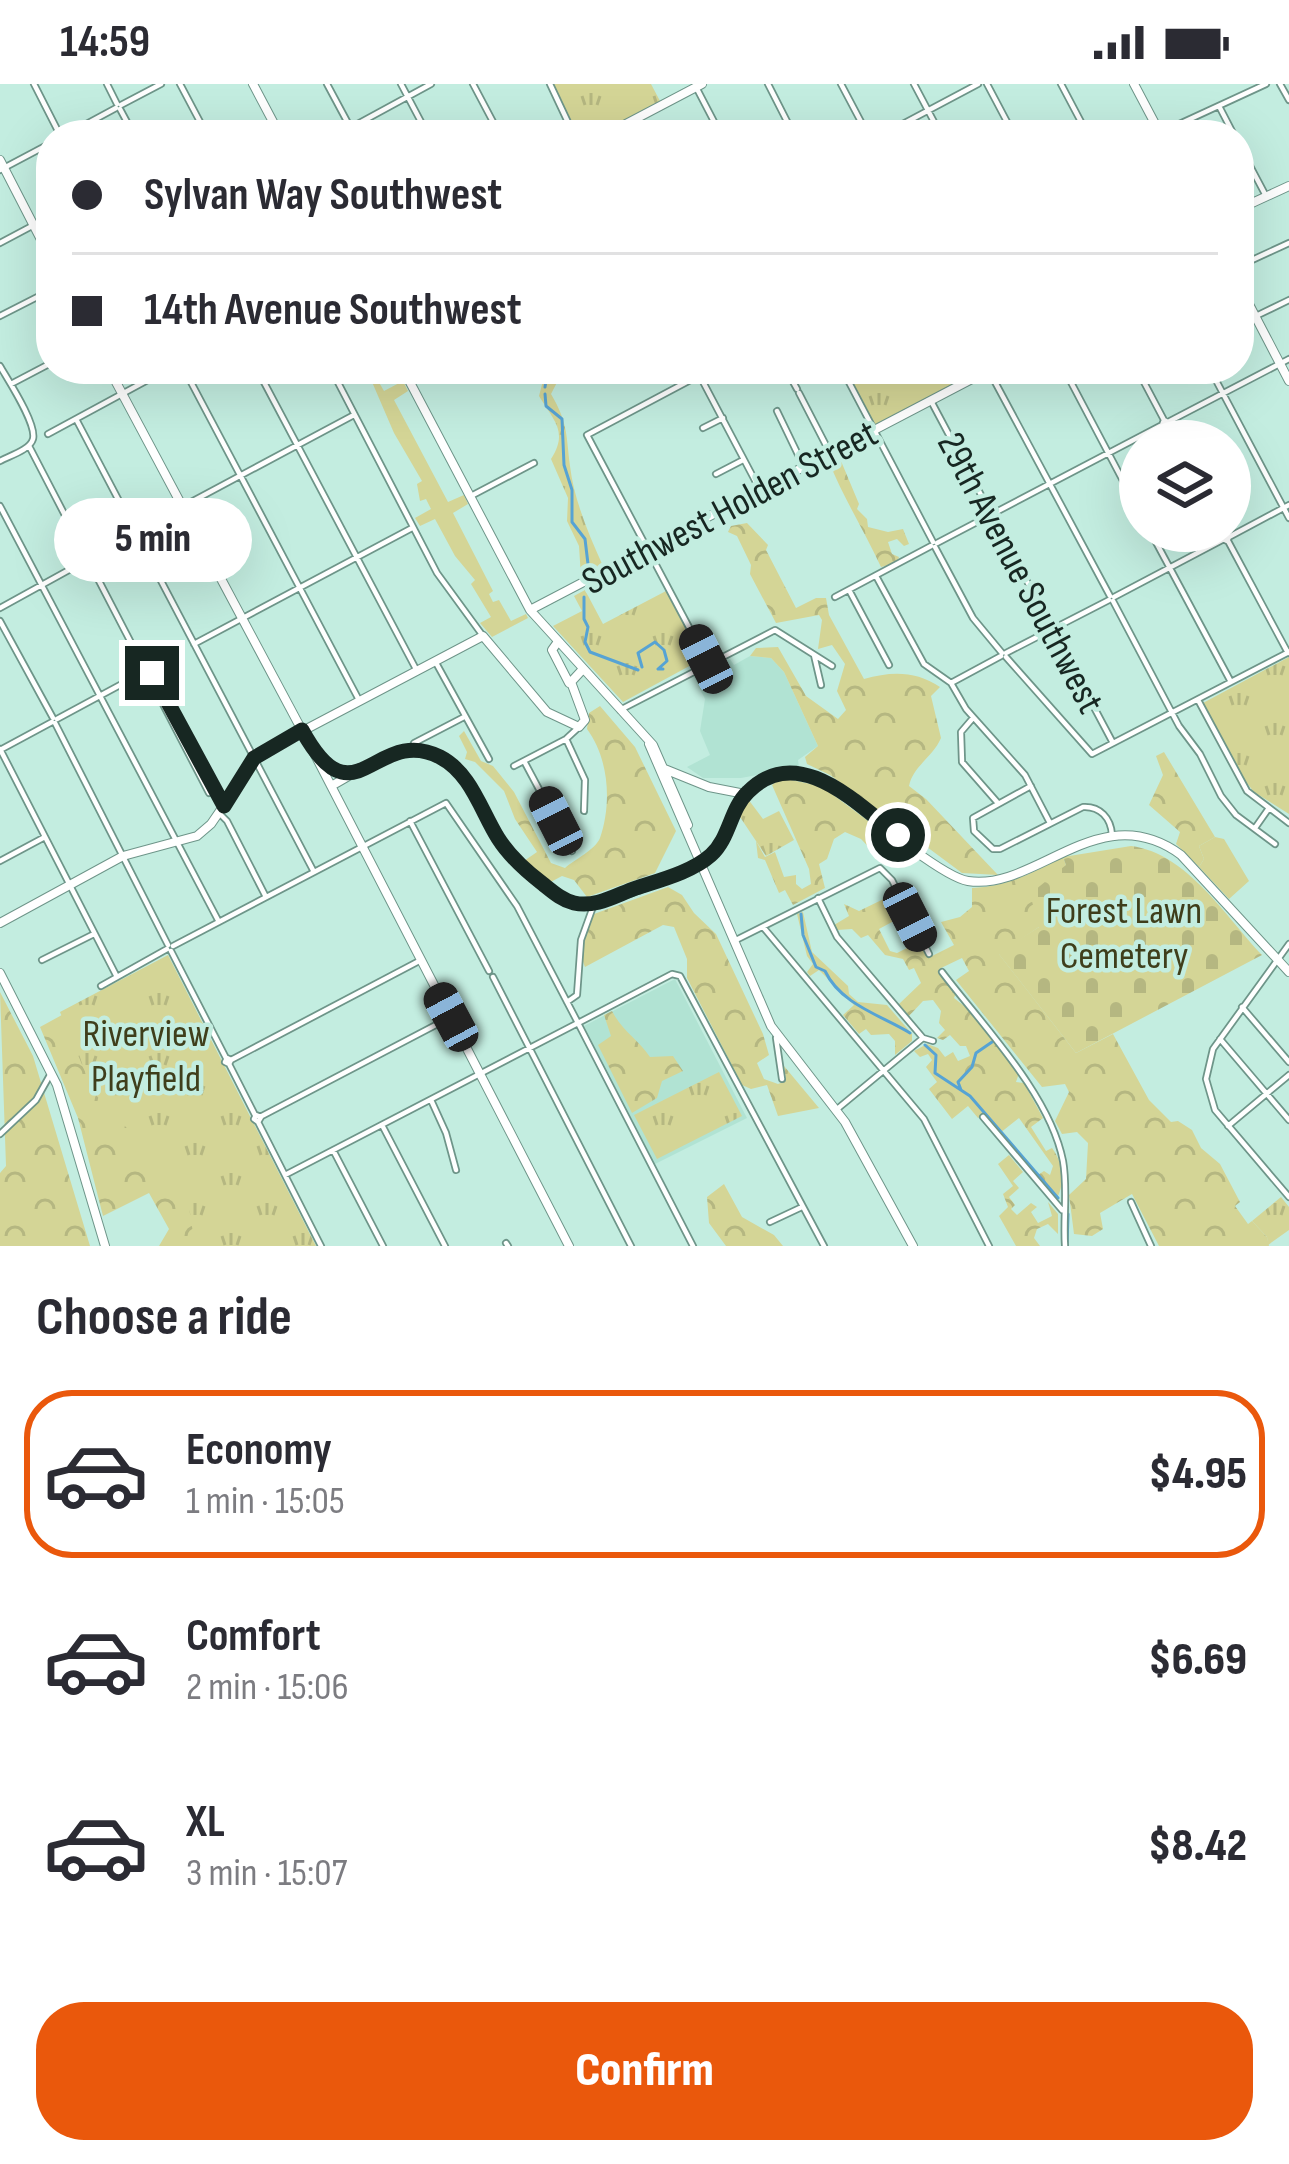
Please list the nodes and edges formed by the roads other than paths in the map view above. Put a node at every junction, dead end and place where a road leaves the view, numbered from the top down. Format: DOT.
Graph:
graph roads {
  1 [pos="34,84"];
  2 [pos="107,84"];
  3 [pos="161,84"];
  4 [pos="180,84"];
  5 [pos="253,84"];
  6 [pos="327,84"];
  7 [pos="401,84"];
  8 [pos="431,84"];
  9 [pos="473,84"];
  10 [pos="550,84"];
  11 [pos="768,84"];
  12 [pos="841,84"];
  13 [pos="914,84"];
  14 [pos="977,84"];
  15 [pos="987,84"];
  16 [pos="1060,84"];
  17 [pos="1266,84"];
  18 [pos="1280,84"];
  19 [pos="1137,85"];
  20 [pos="699,86"];
  21 [pos="407,96"];
  22 [pos="1289,100"];
  23 [pos="119,106"];
  24 [pos="1219,106"];
  25 [pos="928,110"];
  26 [pos="638,118"];
  27 [pos="54,120"];
  28 [pos="91,120"];
  29 [pos="126,120"];
  30 [pos="199,120"];
  31 [pos="272,120"];
  32 [pos="346,120"];
  33 [pos="366,120"];
  34 [pos="420,120"];
  35 [pos="492,120"];
  36 [pos="567,120"];
  37 [pos="634,120"];
  38 [pos="714,120"];
  39 [pos="786,120"];
  40 [pos="860,120"];
  41 [pos="910,120"];
  42 [pos="933,120"];
  43 [pos="1006,120"];
  44 [pos="1080,120"];
  45 [pos="1153,120"];
  46 [pos="1189,120"];
  47 [pos="1226,120"];
  48 [pos="36,150"];
  49 [pos="1,166"];
  50 [pos="1254,173"];
  51 [pos="1289,186"];
  52 [pos="1266,196"];
  53 [pos="1254,202"];
  54 [pos="34,225"];
  55 [pos="36,229"];
  56 [pos="0,243"];
  57 [pos="1289,243"];
  58 [pos="1254,259"];
  59 [pos="36,298"];
  60 [pos="1289,300"];
  61 [pos="1254,312"];
  62 [pos="0,316"];
  63 [pos="1256,316"];
  64 [pos="1285,361"];
  65 [pos="0,366"];
  66 [pos="36,371"];
  67 [pos="1254,377"];
  68 [pos="1289,381"];
  69 [pos="10,384"];
  70 [pos="117,384"];
  71 [pos="140,384"];
  72 [pos="192,384"];
  73 [pos="265,384"];
  74 [pos="339,384"];
  75 [pos="411,384"];
  76 [pos="686,384"];
  77 [pos="705,384"];
  78 [pos="794,384"];
  79 [pos="850,384"];
  80 [pos="962,384"];
  81 [pos="998,384"];
  82 [pos="1072,384"];
  83 [pos="1145,384"];
  84 [pos="1218,384"];
  85 [pos="1240,384"];
  86 [pos="1222,393"];
  87 [pos="122,394"];
  88 [pos="931,401"];
  89 [pos="777,411"];
  90 [pos="355,414"];
  91 [pos="723,418"];
  92 [pos="76,419"];
  93 [pos="1163,420"];
  94 [pos="1171,420"];
  95 [pos="703,428"];
  96 [pos="874,430"];
  97 [pos="48,434"];
  98 [pos="31,442"];
  99 [pos="297,445"];
  100 [pos="1119,447"];
  101 [pos="830,453"];
  102 [pos="1108,453"];
  103 [pos="744,459"];
  104 [pos="0,461"];
  105 [pos="534,463"];
  106 [pos="804,467"];
  107 [pos="1119,473"];
  108 [pos="716,474"];
  109 [pos="240,475"];
  110 [pos="1050,484"];
  111 [pos="760,490"];
  112 [pos="471,496"];
  113 [pos="0,506"];
  114 [pos="182,506"];
  115 [pos="1287,507"];
  116 [pos="991,515"];
  117 [pos="1289,518"];
  118 [pos="1251,525"];
  119 [pos="413,527"];
  120 [pos="135,532"];
  121 [pos="934,545"];
  122 [pos="648,549"];
  123 [pos="1161,552"];
  124 [pos="1199,552"];
  125 [pos="1234,552"];
  126 [pos="357,557"];
  127 [pos="87,560"];
  128 [pos="1170,568"];
  129 [pos="877,576"];
  130 [pos="42,584"];
  131 [pos="299,587"];
  132 [pos="848,590"];
  133 [pos="835,597"];
  134 [pos="1111,598"];
  135 [pos="0,608"];
  136 [pos="530,610"];
  137 [pos="241,618"];
  138 [pos="0,621"];
  139 [pos="1051,630"];
  140 [pos="482,636"];
  141 [pos="557,643"];
  142 [pos="194,644"];
  143 [pos="1288,652"];
  144 [pos="1004,655"];
  145 [pos="814,656"];
  146 [pos="435,661"];
  147 [pos="708,663"];
  148 [pos="889,665"];
  149 [pos="832,666"];
  150 [pos="583,669"];
  151 [pos="146,670"];
  152 [pos="417,671"];
  153 [pos="1231,682"];
  154 [pos="951,683"];
  155 [pos="821,685"];
  156 [pos="571,687"];
  157 [pos="100,695"];
  158 [pos="1198,699"];
  159 [pos="359,700"];
  160 [pos="620,710"];
  161 [pos="1172,712"];
  162 [pos="464,716"];
  163 [pos="974,718"];
  164 [pos="54,720"];
  165 [pos="579,727"];
  166 [pos="302,730"];
  167 [pos="566,740"];
  168 [pos="1113,743"];
  169 [pos="0,750"];
  170 [pos="411,751"];
  171 [pos="313,752"];
  172 [pos="254,758"];
  173 [pos="489,758"];
  174 [pos="524,761"];
  175 [pos="514,766"];
  176 [pos="661,767"];
  177 [pos="353,775"];
  178 [pos="332,786"];
  179 [pos="1031,787"];
  180 [pos="208,793"];
  181 [pos="745,794"];
  182 [pos="998,803"];
  183 [pos="1269,808"];
  184 [pos="221,810"];
  185 [pos="584,811"];
  186 [pos="410,821"];
  187 [pos="1050,823"];
  188 [pos="1289,823"];
  189 [pos="1255,828"];
  190 [pos="45,837"];
  191 [pos="1112,838"];
  192 [pos="178,844"];
  193 [pos="1275,844"];
  194 [pos="362,846"];
  195 [pos="572,851"];
  196 [pos="123,856"];
  197 [pos="0,861"];
  198 [pos="701,862"];
  199 [pos="314,872"];
  200 [pos="69,885"];
  201 [pos="266,897"];
  202 [pos="818,898"];
  203 [pos="594,904"];
  204 [pos="219,922"];
  205 [pos="0,923"];
  206 [pos="763,927"];
  207 [pos="94,934"];
  208 [pos="734,941"];
  209 [pos="1289,944"];
  210 [pos="170,948"];
  211 [pos="929,954"];
  212 [pos="1274,959"];
  213 [pos="42,960"];
  214 [pos="421,960"];
  215 [pos="942,972"];
  216 [pos="1289,972"];
  217 [pos="0,973"];
  218 [pos="117,977"];
  219 [pos="101,986"];
  220 [pos="567,1002"];
  221 [pos="1242,1007"];
  222 [pos="451,1017"];
  223 [pos="578,1023"];
  224 [pos="776,1034"];
  225 [pos="922,1038"];
  226 [pos="1220,1039"];
  227 [pos="933,1041"];
  228 [pos="530,1048"];
  229 [pos="229,1061"];
  230 [pos="1289,1062"];
  231 [pos="883,1070"];
  232 [pos="52,1073"];
  233 [pos="481,1073"];
  234 [pos="1289,1075"];
  235 [pos="782,1079"];
  236 [pos="1267,1094"];
  237 [pos="431,1100"];
  238 [pos="836,1110"];
  239 [pos="983,1117"];
  240 [pos="258,1118"];
  241 [pos="1289,1120"];
  242 [pos="382,1125"];
  243 [pos="1228,1126"];
  244 [pos="0,1134"];
  245 [pos="334,1150"];
  246 [pos="456,1170"];
  247 [pos="285,1175"];
  248 [pos="1289,1198"];
  249 [pos="1131,1202"];
  250 [pos="802,1207"];
  251 [pos="1062,1210"];
  252 [pos="770,1222"];
  253 [pos="105,1246"];
  254 [pos="321,1246"];
  255 [pos="382,1246"];
  256 [pos="445,1246"];
  257 [pos="569,1246"];
  258 [pos="632,1246"];
  259 [pos="693,1246"];
  260 [pos="824,1246"];
  261 [pos="913,1246"];
  262 [pos="989,1246"];
  263 [pos="1065,1246"];
  264 [pos="1151,1246"];
  1 -- 27 [label="street"];
  2 -- 23 [label="street"];
  3 -- 23 [label="street"];
  4 -- 30 [label="street"];
  5 -- 31 [label="street"];
  6 -- 32 [label="street"];
  7 -- 21 [label="street"];
  8 -- 21 [label="street"];
  9 -- 35 [label="street"];
  10 -- 36 [label="street"];
  11 -- 39 [label="street"];
  12 -- 40 [label="street"];
  13 -- 25 [label="street"];
  14 -- 25 [label="street"];
  15 -- 43 [label="street"];
  16 -- 44 [label="street"];
  17 -- 24 [label="street"];
  18 -- 22 [label="street"];
  19 -- 45 [label="street"];
  20 -- 26 [label="street"];
  20 -- 38 [label="street"];
  21 -- 33 [label="street"];
  21 -- 34 [label="street"];
  23 -- 28 [label="street"];
  23 -- 29 [label="street"];
  24 -- 46 [label="street"];
  24 -- 47 [label="street"];
  25 -- 41 [label="street"];
  25 -- 42 [label="street"];
  26 -- 37 [label="street"];
  48 -- 49 [label="street"];
  49 -- 54 [label="street"];
  50 -- 52 [label="street"];
  51 -- 52 [label="street"];
  52 -- 53 [label="street"];
  54 -- 55 [label="street"];
  54 -- 56 [label="street"];
  57 -- 58 [label="street"];
  59 -- 62 [label="street"];
  60 -- 63 [label="street"];
  61 -- 63 [label="street"];
  63 -- 64 [label="street"];
  64 -- 67 [label="street"];
  64 -- 68 [label="street"];
  65 -- 69 [label="street"];
  66 -- 69 [label="street"];
  69 -- 98 [label="street"];
  70 -- 87 [label="street"];
  71 -- 87 [label="street"];
  72 -- 109 [label="street"];
  73 -- 99 [label="street"];
  74 -- 90 [label="street"];
  75 -- 112 [label="street"];
  76 -- 122 [label="street"];
  77 -- 91 [label="street"];
  78 -- 101 [label="street"];
  79 -- 96 [label="street"];
  80 -- 88 [label="street, Southwest Holden Street"];
  81 -- 110 [label="street"];
  82 -- 102 [label="street"];
  83 -- 93 [label="street"];
  84 -- 86 [label="street"];
  85 -- 86 [label="street"];
  86 -- 94 [label="street"];
  86 -- 115 [label="street"];
  87 -- 92 [label="street"];
  87 -- 114 [label="street"];
  88 -- 96 [label="street, Southwest Holden Street"];
  88 -- 116 [label="street, 29th Avenue Southwest"];
  89 -- 106 [label="street"];
  90 -- 99 [label="street"];
  90 -- 119 [label="street"];
  91 -- 95 [label="street"];
  91 -- 103 [label="street"];
  92 -- 97 [label="street"];
  92 -- 120 [label="street"];
  96 -- 101 [label="street, Southwest Holden Street"];
  96 -- 121 [label="street"];
  98 -- 104 [label="street"];
  98 -- 127 [label="street"];
  99 -- 109 [label="street"];
  99 -- 126 [label="street"];
  100 -- 102 [label="street"];
  101 -- 106 [label="street, Southwest Holden Street"];
  102 -- 107 [label="street"];
  102 -- 110 [label="street"];
  103 -- 108 [label="street"];
  103 -- 111 [label="street"];
  105 -- 112 [label="street"];
  106 -- 111 [label="street, Southwest Holden Street"];
  109 -- 114 [label="street"];
  109 -- 131 [label="street"];
  110 -- 116 [label="street"];
  110 -- 134 [label="street"];
  111 -- 122 [label="street, Southwest Holden Street"];
  112 -- 136 [label="street"];
  113 -- 130 [label="street"];
  114 -- 120 [label="street"];
  114 -- 137 [label="street"];
  115 -- 117 [label="street"];
  115 -- 118 [label="street"];
  116 -- 121 [label="street"];
  116 -- 139 [label="street, 29th Avenue Southwest"];
  119 -- 126 [label="street"];
  119 -- 140 [label="street"];
  120 -- 142 [label="street"];
  121 -- 129 [label="street"];
  121 -- 144 [label="street"];
  122 -- 136 [label="street, Southwest Holden Street"];
  122 -- 147 [label="street"];
  123 -- 128 [label="street"];
  124 -- 128 [label="street"];
  125 -- 143 [label="street"];
  126 -- 131 [label="street"];
  126 -- 152 [label="street"];
  127 -- 130 [label="street"];
  127 -- 151 [label="street"];
  128 -- 134 [label="street"];
  128 -- 153 [label="street"];
  129 -- 132 [label="street"];
  129 -- 154 [label="street"];
  130 -- 135 [label="street"];
  130 -- 157 [label="street"];
  131 -- 137 [label="street"];
  131 -- 159 [label="street"];
  132 -- 133 [label="street"];
  132 -- 148 [label="street"];
  134 -- 139 [label="street"];
  134 -- 161 [label="street"];
  136 -- 141 [label="street"];
  137 -- 142 [label="street"];
  137 -- 166 [label="street"];
  138 -- 164 [label="street"];
  139 -- 144 [label="street"];
  139 -- 168 [label="street, 29th Avenue Southwest"];
  140 -- 146 [label="street"];
  140 -- 165 [label="street"];
  141 -- 150 [label="street"];
  141 -- 156 [label="street"];
  142 -- 172 [label="street"];
  143 -- 153 [label="street"];
  144 -- 154 [label="street"];
  144 -- 168 [label="street"];
  145 -- 147 [label="street"];
  145 -- 149 [label="street"];
  145 -- 155 [label="street"];
  146 -- 152 [label="street"];
  146 -- 162 [label="street"];
  147 -- 160 [label="street"];
  150 -- 156 [label="street"];
  150 -- 160 [label="street"];
  151 -- 157 [label="street"];
  151 -- 180 [label="street"];
  151 -- 184 [label="street"];
  152 -- 159 [label="street"];
  153 -- 158 [label="street"];
  154 -- 163 [label="street"];
  156 -- 165 [label="street"];
  157 -- 164 [label="street"];
  157 -- 192 [label="street"];
  158 -- 161 [label="street"];
  158 -- 183 [label="street"];
  159 -- 166 [label="street"];
  160 -- 176 [label="street"];
  161 -- 168 [label="street"];
  161 -- 189 [label="street"];
  162 -- 170 [label="street"];
  162 -- 173 [label="street"];
  163 -- 179 [label="street"];
  163 -- 182 [label="street"];
  164 -- 169 [label="street"];
  164 -- 196 [label="street"];
  165 -- 167 [label="street"];
  166 -- 171 [label="street"];
  166 -- 172 [label="street"];
  167 -- 174 [label="street"];
  167 -- 185 [label="street"];
  169 -- 190 [label="street"];
  170 -- 177 [label="street"];
  170 -- 203 [label="street"];
  171 -- 177 [label="street"];
  171 -- 178 [label="street"];
  172 -- 184 [label="street"];
  172 -- 199 [label="street"];
  174 -- 175 [label="street"];
  174 -- 195 [label="street"];
  176 -- 181 [label="street"];
  176 -- 198 [label="street"];
  177 -- 178 [label="street"];
  178 -- 194 [label="street"];
  179 -- 182 [label="street"];
  179 -- 187 [label="street"];
  181 -- 191 [label="street"];
  181 -- 198 [label="street"];
  182 -- 187 [label="street"];
  183 -- 188 [label="street"];
  183 -- 189 [label="street"];
  184 -- 192 [label="street"];
  184 -- 201 [label="street"];
  186 -- 194 [label="street"];
  186 -- 220 [label="street"];
  186 -- 228 [label="street"];
  187 -- 191 [label="street"];
  189 -- 193 [label="street"];
  190 -- 197 [label="street"];
  190 -- 200 [label="street"];
  191 -- 212 [label="street"];
  192 -- 196 [label="street"];
  192 -- 204 [label="street"];
  194 -- 199 [label="street"];
  194 -- 214 [label="street"];
  196 -- 200 [label="street"];
  196 -- 210 [label="street"];
  198 -- 203 [label="street"];
  198 -- 208 [label="street"];
  199 -- 201 [label="street"];
  200 -- 205 [label="street"];
  200 -- 207 [label="street"];
  201 -- 204 [label="street"];
  202 -- 206 [label="street"];
  202 -- 211 [label="street"];
  202 -- 225 [label="street"];
  203 -- 220 [label="street"];
  204 -- 210 [label="street"];
  206 -- 208 [label="street"];
  206 -- 231 [label="street"];
  207 -- 213 [label="street"];
  207 -- 218 [label="street"];
  208 -- 224 [label="street"];
  209 -- 212 [label="street"];
  210 -- 218 [label="street"];
  210 -- 229 [label="street"];
  212 -- 216 [label="street"];
  212 -- 221 [label="street"];
  214 -- 222 [label="street"];
  214 -- 229 [label="street"];
  215 -- 251 [label="street"];
  217 -- 232 [label="street"];
  218 -- 219 [label="street"];
  220 -- 223 [label="street"];
  221 -- 226 [label="street"];
  221 -- 230 [label="street"];
  222 -- 233 [label="street"];
  222 -- 240 [label="street"];
  223 -- 228 [label="street"];
  223 -- 250 [label="street"];
  223 -- 259 [label="street"];
  224 -- 235 [label="street"];
  224 -- 238 [label="street"];
  225 -- 227 [label="street"];
  225 -- 231 [label="street"];
  226 -- 236 [label="street"];
  226 -- 243 [label="street"];
  228 -- 233 [label="street"];
  228 -- 258 [label="street"];
  229 -- 240 [label="street"];
  231 -- 238 [label="street"];
  231 -- 262 [label="street"];
  232 -- 244 [label="street"];
  232 -- 253 [label="street"];
  233 -- 237 [label="street"];
  233 -- 257 [label="street"];
  234 -- 236 [label="street"];
  236 -- 241 [label="street"];
  236 -- 243 [label="street"];
  237 -- 242 [label="street"];
  237 -- 246 [label="street"];
  238 -- 261 [label="street"];
  239 -- 251 [label="street"];
  240 -- 247 [label="street"];
  242 -- 245 [label="street"];
  242 -- 256 [label="street"];
  243 -- 248 [label="street"];
  245 -- 247 [label="street"];
  245 -- 255 [label="street"];
  247 -- 254 [label="street"];
  249 -- 264 [label="street"];
  250 -- 252 [label="street"];
  250 -- 260 [label="street"];
  251 -- 263 [label="street"];
}
